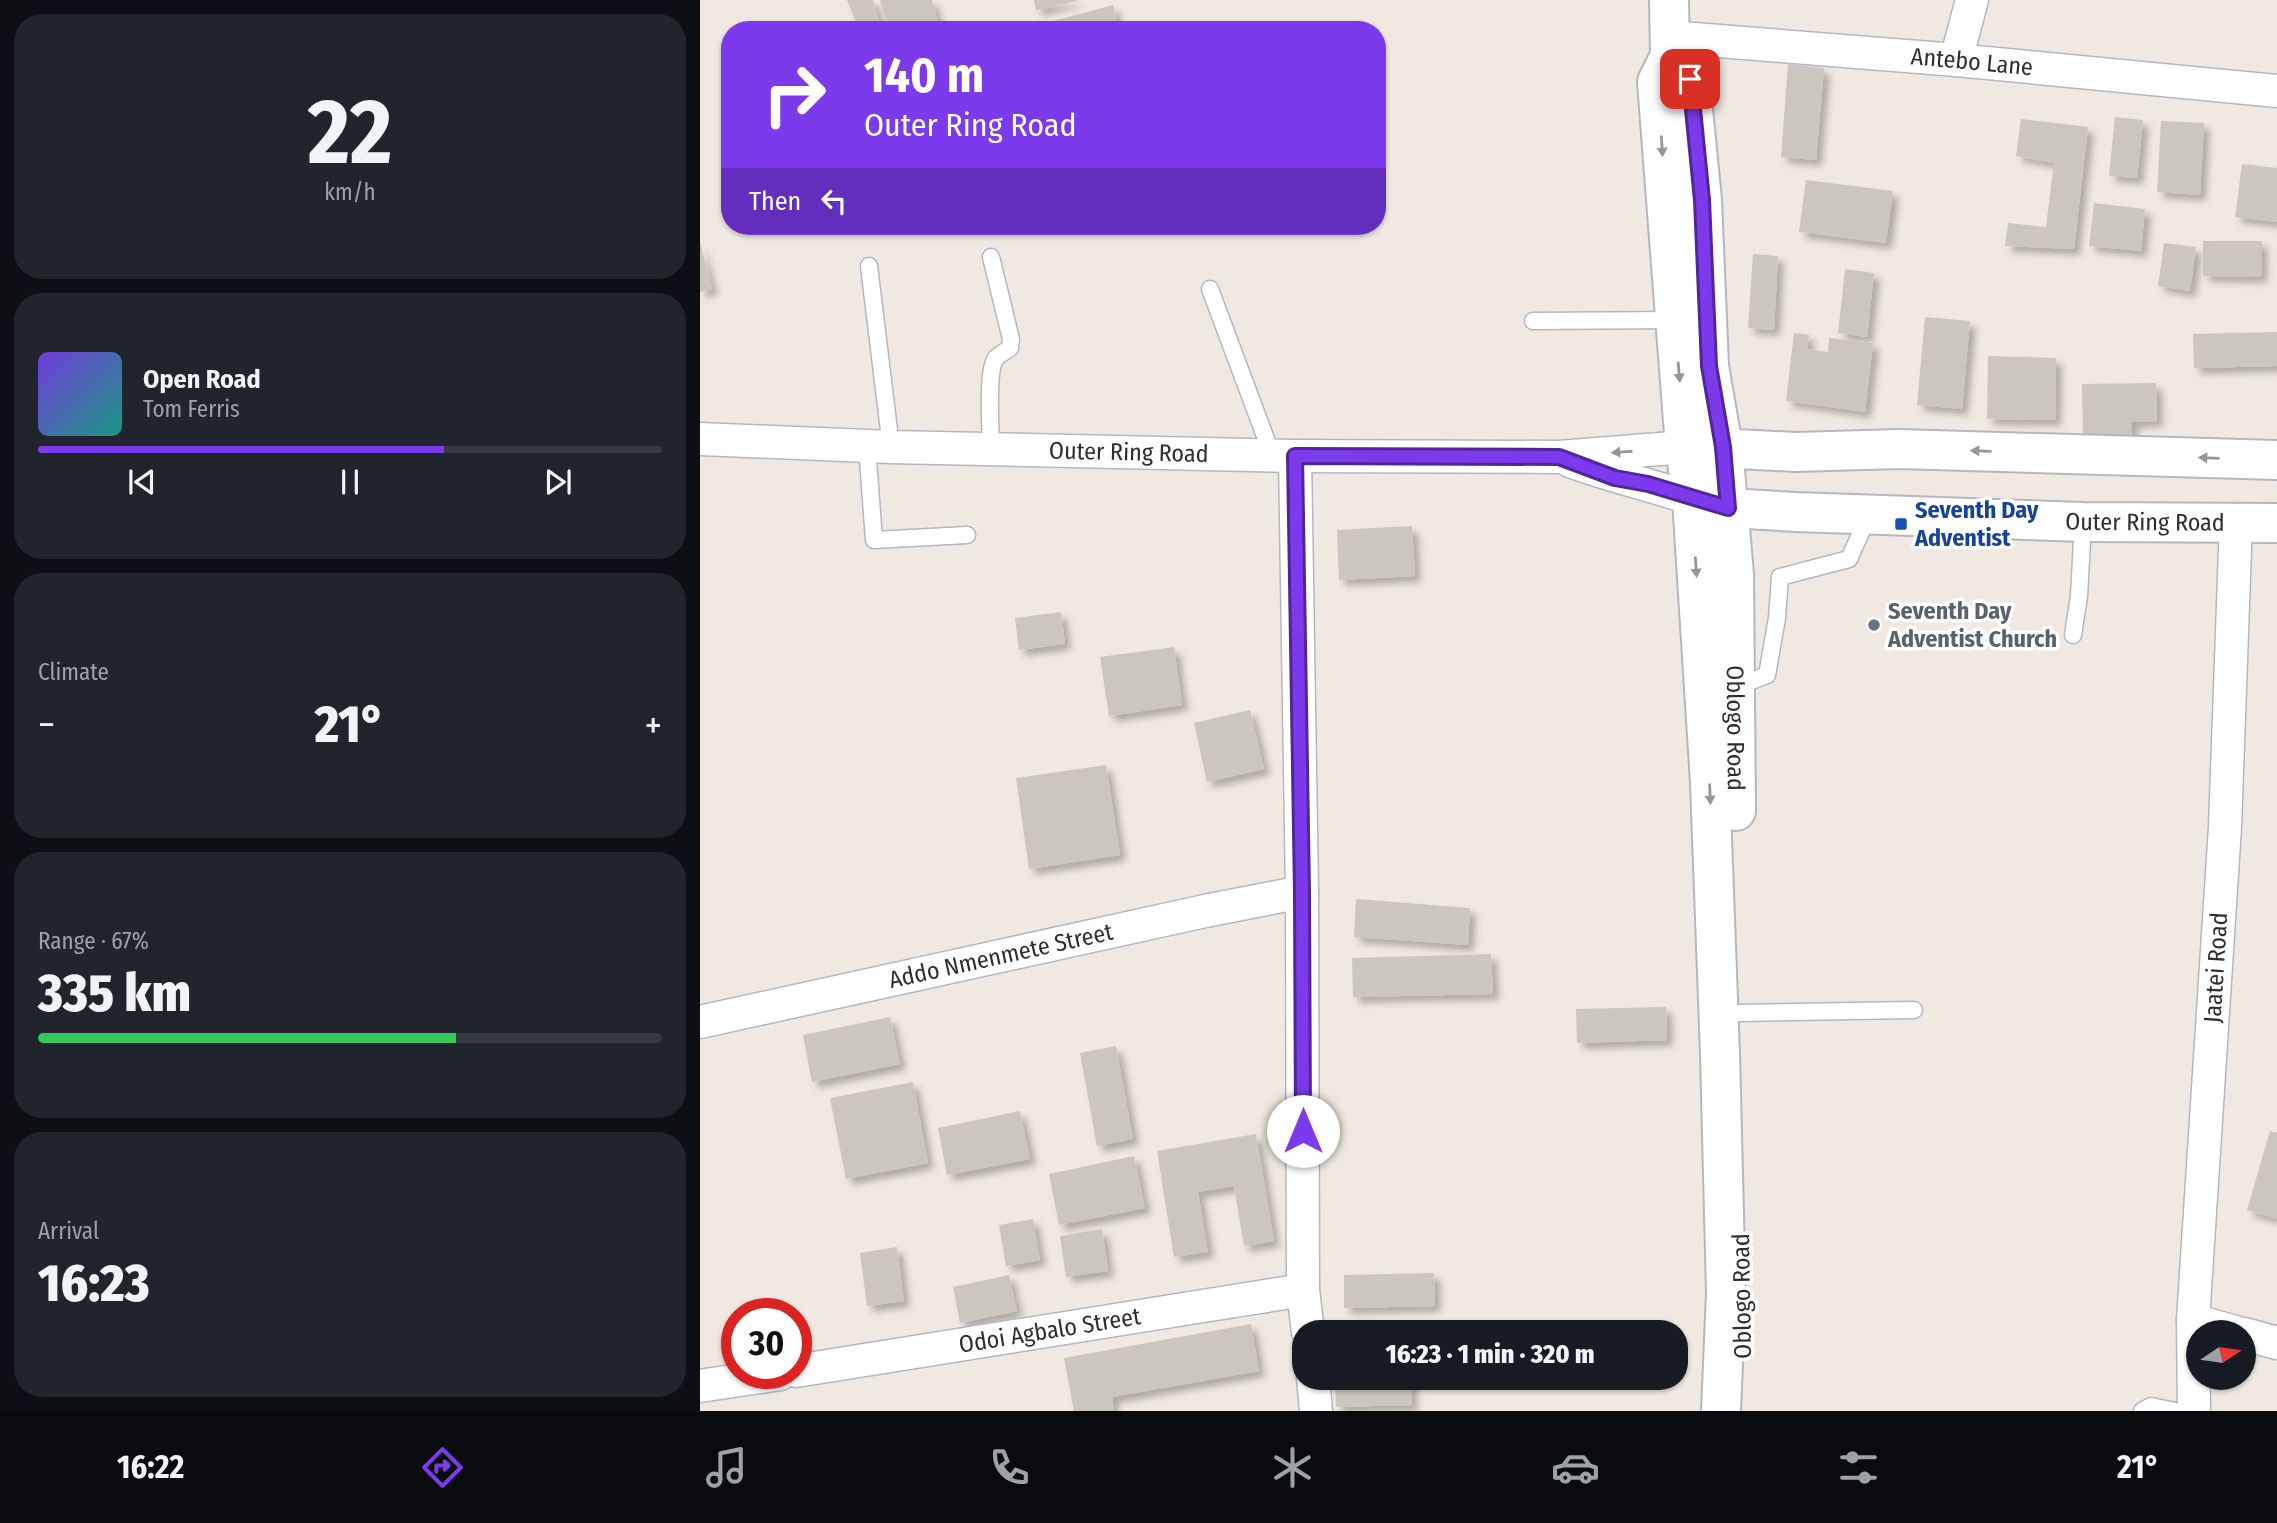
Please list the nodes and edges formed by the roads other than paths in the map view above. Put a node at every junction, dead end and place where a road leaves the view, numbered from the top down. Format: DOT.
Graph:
graph roads {
  1 [pos="1669,0"];
  2 [pos="1972,0"];
  3 [pos="1669,47"];
  4 [pos="1956,60"];
  5 [pos="2277,91"];
  6 [pos="991,257"];
  7 [pos="869,267"];
  8 [pos="1209,289"];
  9 [pos="1675,320"];
  10 [pos="1533,321"];
  11 [pos="700,439"];
  12 [pos="879,447"];
  13 [pos="1685,447"];
  14 [pos="1723,447"];
  15 [pos="991,449"];
  16 [pos="1283,455"];
  17 [pos="1559,457"];
  18 [pos="2277,460"];
  19 [pos="1710,504"];
  20 [pos="1870,514"];
  21 [pos="2083,522"];
  22 [pos="2236,522"];
  23 [pos="2277,523"];
  24 [pos="967,535"];
  25 [pos="2073,635"];
  26 [pos="1734,688"];
  27 [pos="1302,892"];
  28 [pos="1914,1010"];
  29 [pos="1739,1013"];
  30 [pos="700,1022"];
  31 [pos="1303,1290"];
  32 [pos="1307,1320"];
  33 [pos="2193,1320"];
  34 [pos="2256,1337"];
  35 [pos="2277,1343"];
  36 [pos="812,1368"];
  37 [pos="721,1383"];
  38 [pos="700,1386"];
  39 [pos="1315,1390"];
  40 [pos="2194,1390"];
  41 [pos="1317,1411"];
  42 [pos="1721,1411"];
  43 [pos="1743,1411"];
  44 [pos="2142,1411"];
  45 [pos="2175,1411"];
  46 [pos="2194,1411"];
  1 -- 3 [label="main road, Oblogo Road"];
  2 -- 4 [label="street"];
  3 -- 4 [label="street, Antebo Lane"];
  3 -- 9 [label="main road, Oblogo Road, one-way"];
  3 -- 14 [label="main road, Oblogo Road"];
  4 -- 5 [label="street, Antebo Lane"];
  6 -- 15 [label="lane"];
  7 -- 12 [label="lane"];
  8 -- 16 [label="lane"];
  9 -- 10 [label="lane"];
  9 -- 13 [label="main road, Oblogo Road, one-way"];
  11 -- 12 [label="street, Outer Ring Road"];
  12 -- 15 [label="street, Outer Ring Road"];
  12 -- 24 [label="lane"];
  13 -- 14 [label="main road, Outer Ring Road"];
  13 -- 17 [label="street, Outer Ring Road, one-way"];
  13 -- 19 [label="main road, Oblogo Road"];
  18 -- 14 [label="main road, Outer Ring Road, one-way"];
  14 -- 19 [label="main road, Oblogo Road"];
  15 -- 16 [label="street, Outer Ring Road"];
  16 -- 17 [label="street, Outer Ring Road"];
  16 -- 27 [label="street"];
  17 -- 19 [label="street, Outer Ring Road"];
  19 -- 20 [label="main road, Outer Ring Road"];
  19 -- 26 [label="main road, Oblogo Road"];
  19 -- 42 [label="main road, Oblogo Road, one-way"];
  20 -- 21 [label="main road, Outer Ring Road"];
  20 -- 26 [label="lane"];
  21 -- 22 [label="main road, Outer Ring Road"];
  21 -- 25 [label="lane"];
  22 -- 23 [label="main road, Outer Ring Road"];
  22 -- 33 [label="street, Jaatei Road"];
  26 -- 29 [label="main road, Oblogo Road"];
  27 -- 30 [label="street, Addo Nmenmete Street"];
  27 -- 31 [label="street"];
  28 -- 29 [label="lane"];
  29 -- 43 [label="main road, Oblogo Road"];
  31 -- 32 [label="street"];
  31 -- 36 [label="street, Odoi Agbalo Street"];
  34 -- 35 [label="street"];
  37 -- 38 [label="street"];
  39 -- 41 [label="street"];
  40 -- 46 [label="street, Jaatei Road"];
  44 -- 45 [label="lane"];
}
